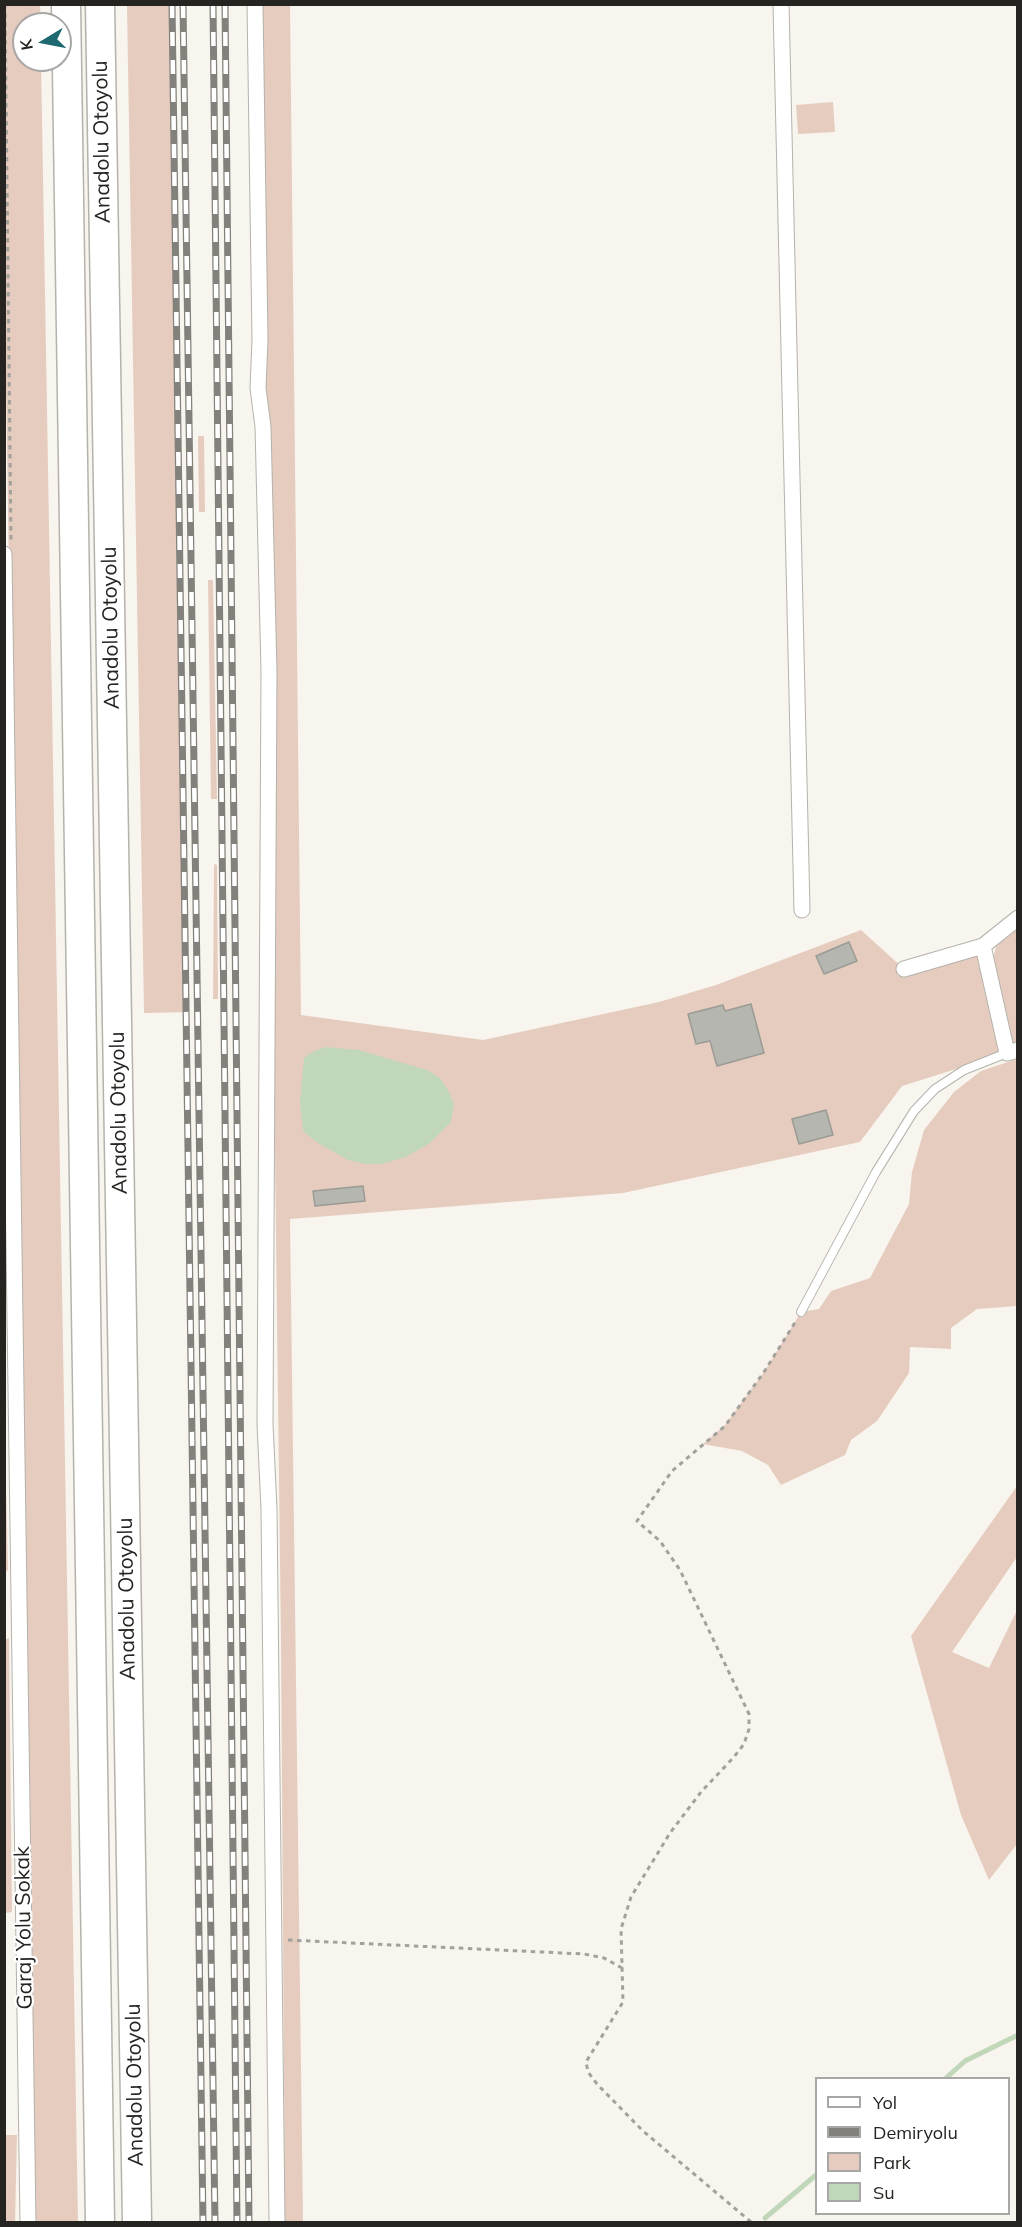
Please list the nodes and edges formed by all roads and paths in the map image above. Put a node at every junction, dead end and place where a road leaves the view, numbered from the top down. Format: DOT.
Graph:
graph roads {
  1 [pos="4,4"];
  2 [pos="66,4"];
  3 [pos="100,4"];
  4 [pos="255,4"];
  5 [pos="782,4"];
  6 [pos="8,551"];
  7 [pos="802,910"];
  8 [pos="1017,918"];
  9 [pos="983,946"];
  10 [pos="904,969"];
  11 [pos="1012,1052"];
  12 [pos="801,1312"];
  13 [pos="300,1941"];
  14 [pos="622,1968"];
  15 [pos="28,2223"];
  16 [pos="100,2223"];
  17 [pos="137,2223"];
  18 [pos="278,2223"];
  19 [pos="751,2223"];
  1 -- 6 [label="path"];
  2 -- 16 [label="highway, Anadolu Otoyolu"];
  3 -- 17 [label="highway, Anadolu Otoyolu"];
  4 -- 18 [label="street"];
  5 -- 7 [label="street"];
  6 -- 15 [label="street, Garaj Yolu Sokak"];
  8 -- 9 [label="street"];
  9 -- 10 [label="street"];
  9 -- 11 [label="street"];
  11 -- 12 [label="lane"];
  12 -- 14 [label="path"];
  13 -- 14 [label="path"];
  14 -- 19 [label="path"];
}
